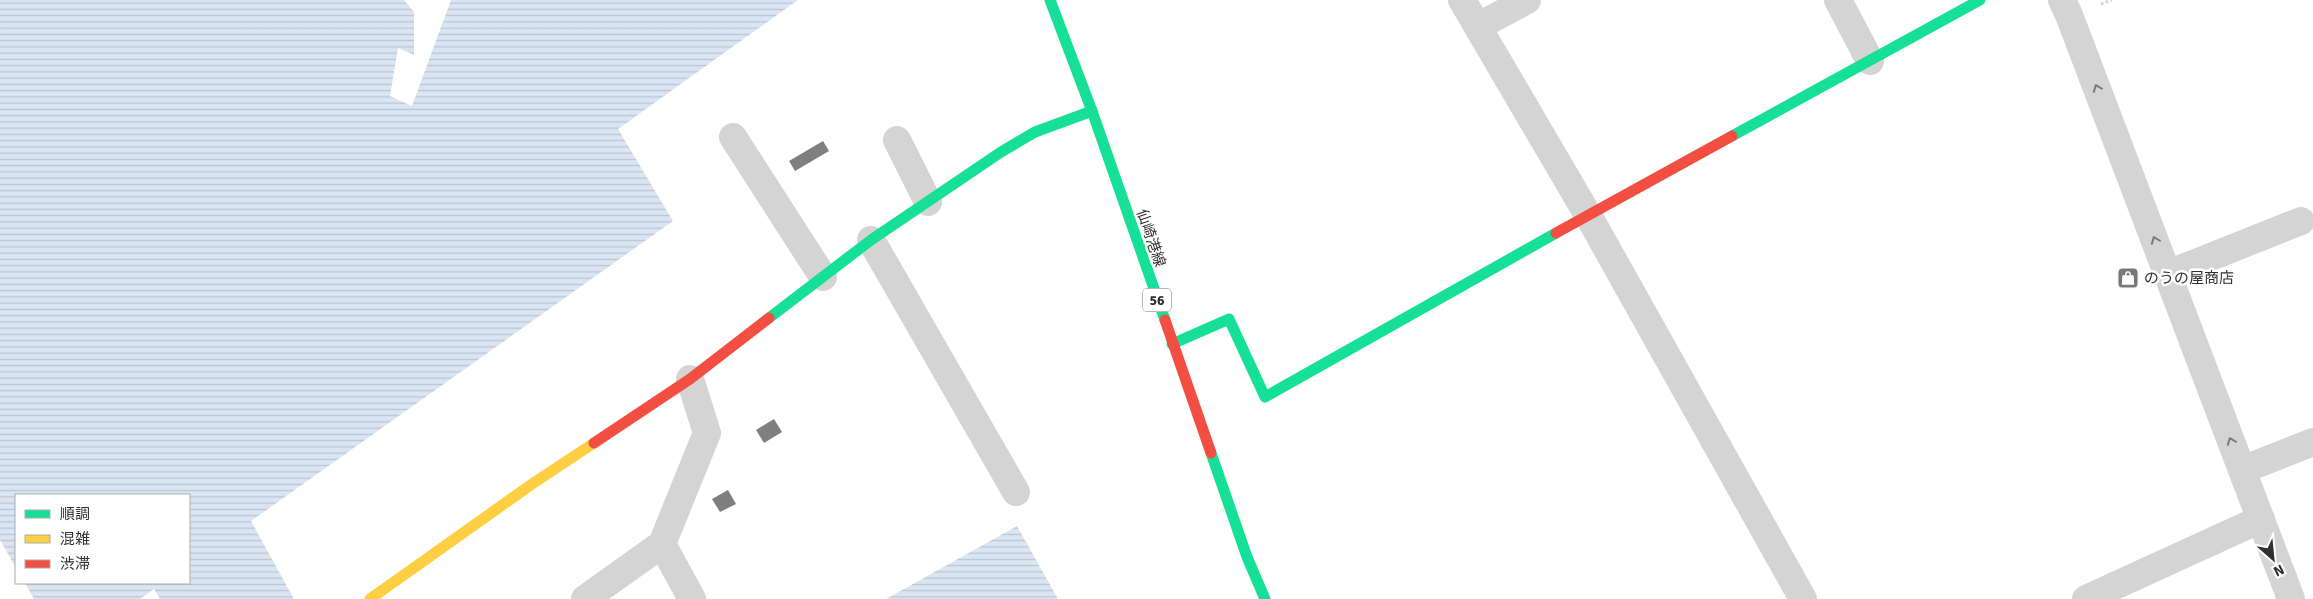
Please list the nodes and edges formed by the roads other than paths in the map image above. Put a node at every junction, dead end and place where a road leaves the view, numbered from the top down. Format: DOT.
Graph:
graph roads {
  1 [pos="1050,0"];
  2 [pos="1462,0"];
  3 [pos="1527,0"];
  4 [pos="1838,0"];
  5 [pos="1980,0"];
  6 [pos="2062,0"];
  7 [pos="1479,26"];
  8 [pos="1870,61"];
  9 [pos="1092,111"];
  10 [pos="733,137"];
  11 [pos="897,140"];
  12 [pos="928,202"];
  13 [pos="1588,215"];
  14 [pos="2301,221"];
  15 [pos="871,240"];
  16 [pos="2168,274"];
  17 [pos="823,277"];
  18 [pos="1172,344"];
  19 [pos="690,379"];
  20 [pos="2313,442"];
  21 [pos="2242,470"];
  22 [pos="1016,492"];
  23 [pos="2261,519"];
  24 [pos="662,544"];
  25 [pos="370,599"];
  26 [pos="584,599"];
  27 [pos="692,599"];
  28 [pos="1265,599"];
  29 [pos="1803,599"];
  30 [pos="2086,599"];
  31 [pos="2291,599"];
  1 -- 9 [label="street, 仙崎港線 / 56"];
  2 -- 7 [label="street"];
  3 -- 7 [label="street"];
  4 -- 8 [label="street"];
  5 -- 8 [label="street"];
  16 -- 6 [label="street, one-way"];
  7 -- 13 [label="street"];
  8 -- 13 [label="street"];
  9 -- 12 [label="street"];
  9 -- 18 [label="street, 仙崎港線 / 56"];
  10 -- 17 [label="street"];
  11 -- 12 [label="street"];
  12 -- 15 [label="street"];
  13 -- 18 [label="street"];
  13 -- 29 [label="street"];
  14 -- 16 [label="street"];
  15 -- 17 [label="street"];
  15 -- 22 [label="street"];
  21 -- 16 [label="street, one-way"];
  17 -- 19 [label="street"];
  18 -- 28 [label="street, 仙崎港線 / 56"];
  19 -- 24 [label="street"];
  19 -- 25 [label="street"];
  20 -- 21 [label="street"];
  21 -- 23 [label="street"];
  23 -- 30 [label="street"];
  23 -- 31 [label="street"];
  24 -- 26 [label="street"];
  24 -- 27 [label="street"];
}
